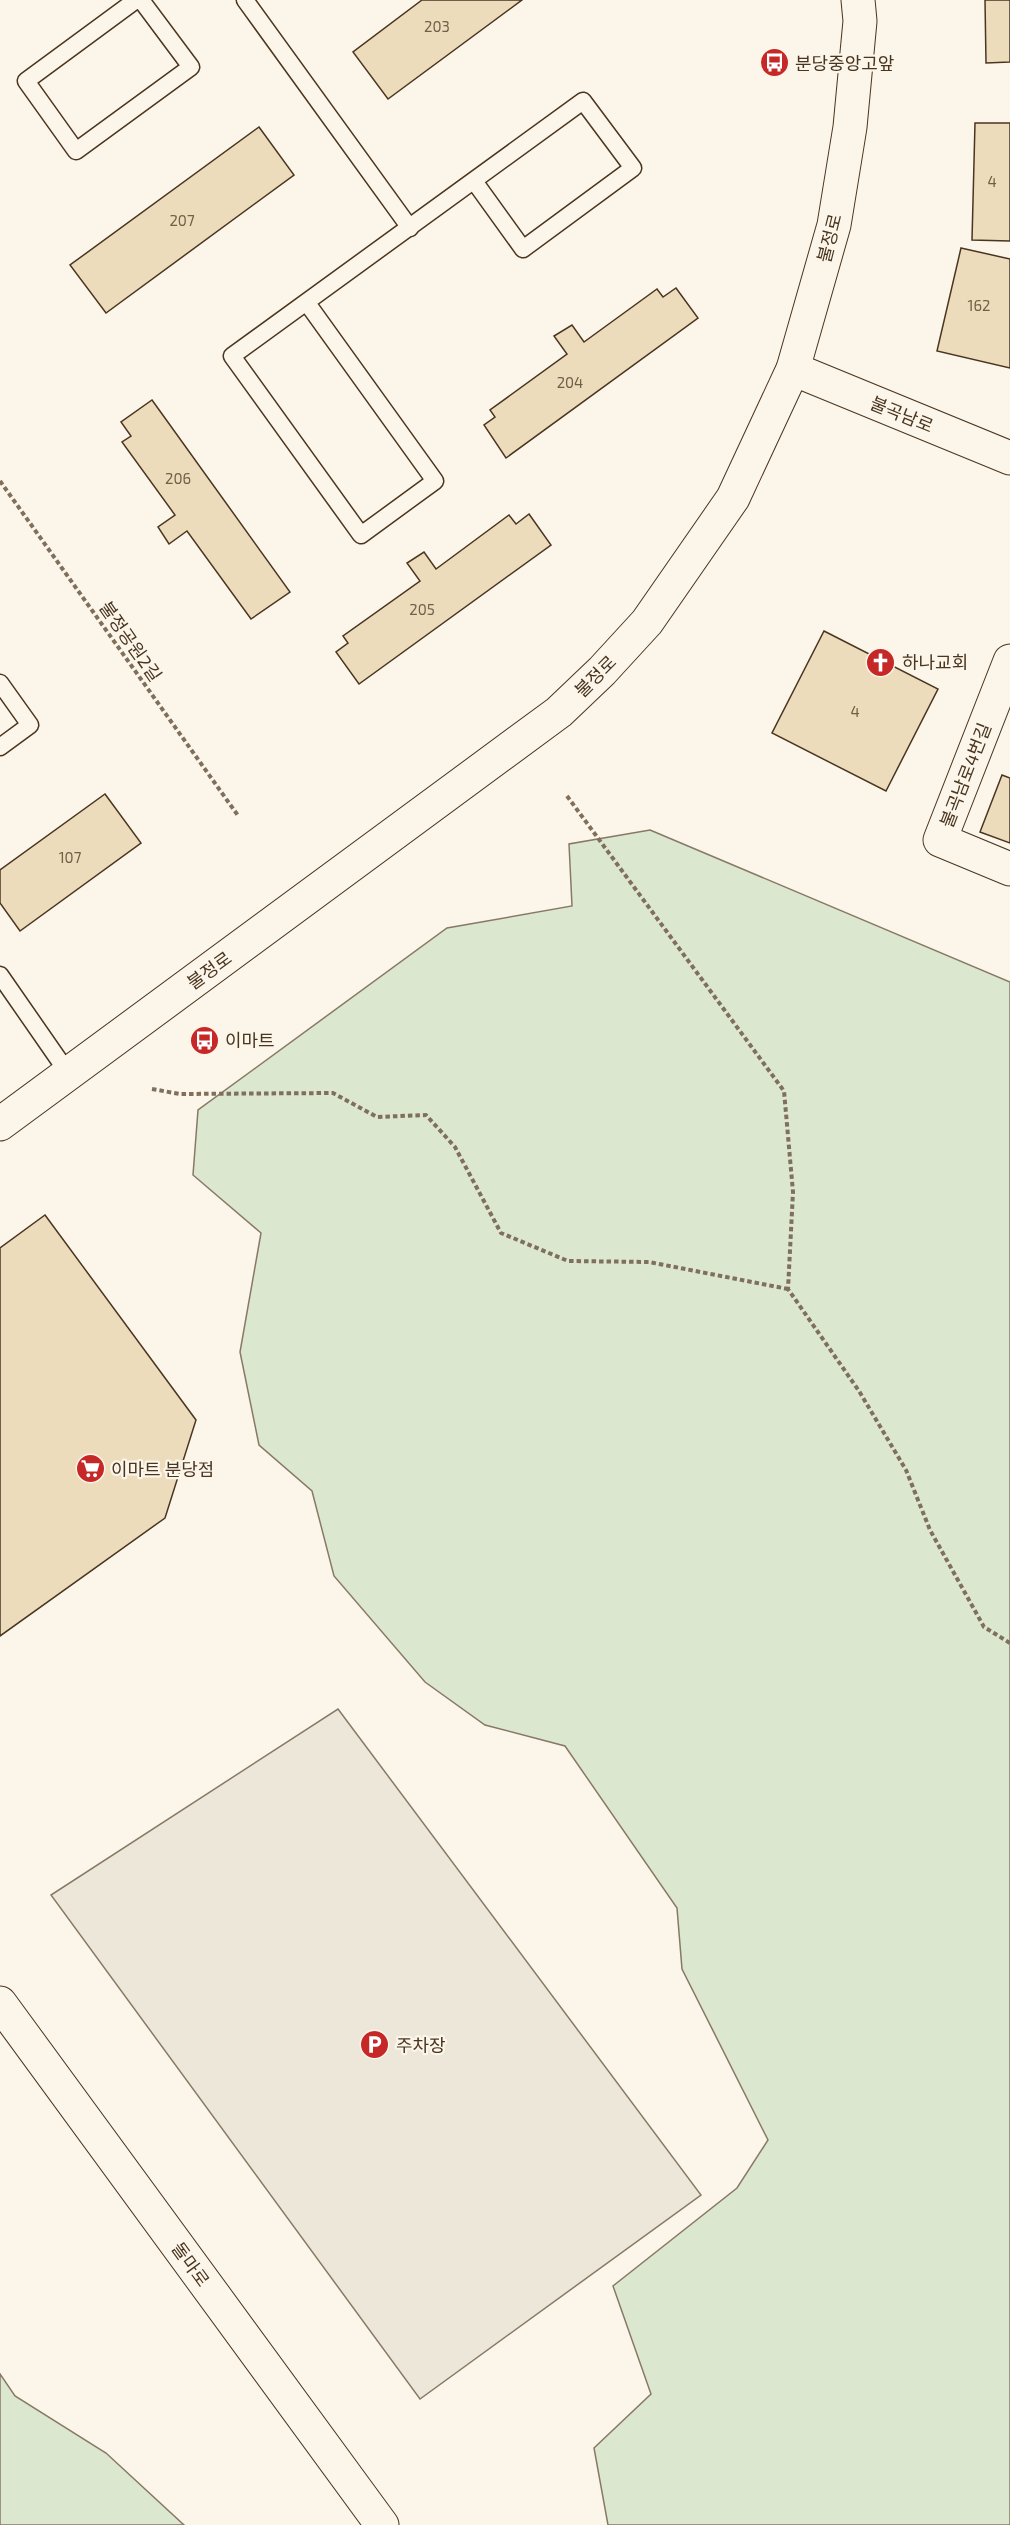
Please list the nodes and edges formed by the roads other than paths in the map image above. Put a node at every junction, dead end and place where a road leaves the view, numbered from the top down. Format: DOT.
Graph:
graph roads {
  1 [pos="136,0"];
  2 [pos="141,0"];
  3 [pos="245,0"];
  4 [pos="858,0"];
  5 [pos="474,181"];
  6 [pos="410,228"];
  7 [pos="307,303"];
  8 [pos="793,369"];
  9 [pos="1010,458"];
  10 [pos="1008,669"];
  11 [pos="0,683"];
  12 [pos="0,747"];
  13 [pos="1010,869"];
  14 [pos="0,975"];
  15 [pos="68,1073"];
  16 [pos="0,1124"];
  17 [pos="0,2003"];
  18 [pos="382,2525"];
  1 -- 2 [label="lane"];
  3 -- 6 [label="lane"];
  4 -- 8 [label="main road, 불정로"];
  5 -- 5 [label="lane"];
  5 -- 6 [label="lane"];
  6 -- 7 [label="lane"];
  7 -- 7 [label="lane"];
  8 -- 9 [label="main road, 불곡남로"];
  8 -- 15 [label="main road, 불정로"];
  10 -- 13 [label="main road, 불곡남로4번길"];
  11 -- 12 [label="lane"];
  14 -- 15 [label="lane"];
  15 -- 16 [label="main road, 불정로"];
  17 -- 18 [label="main road, 돌마로"];
}
